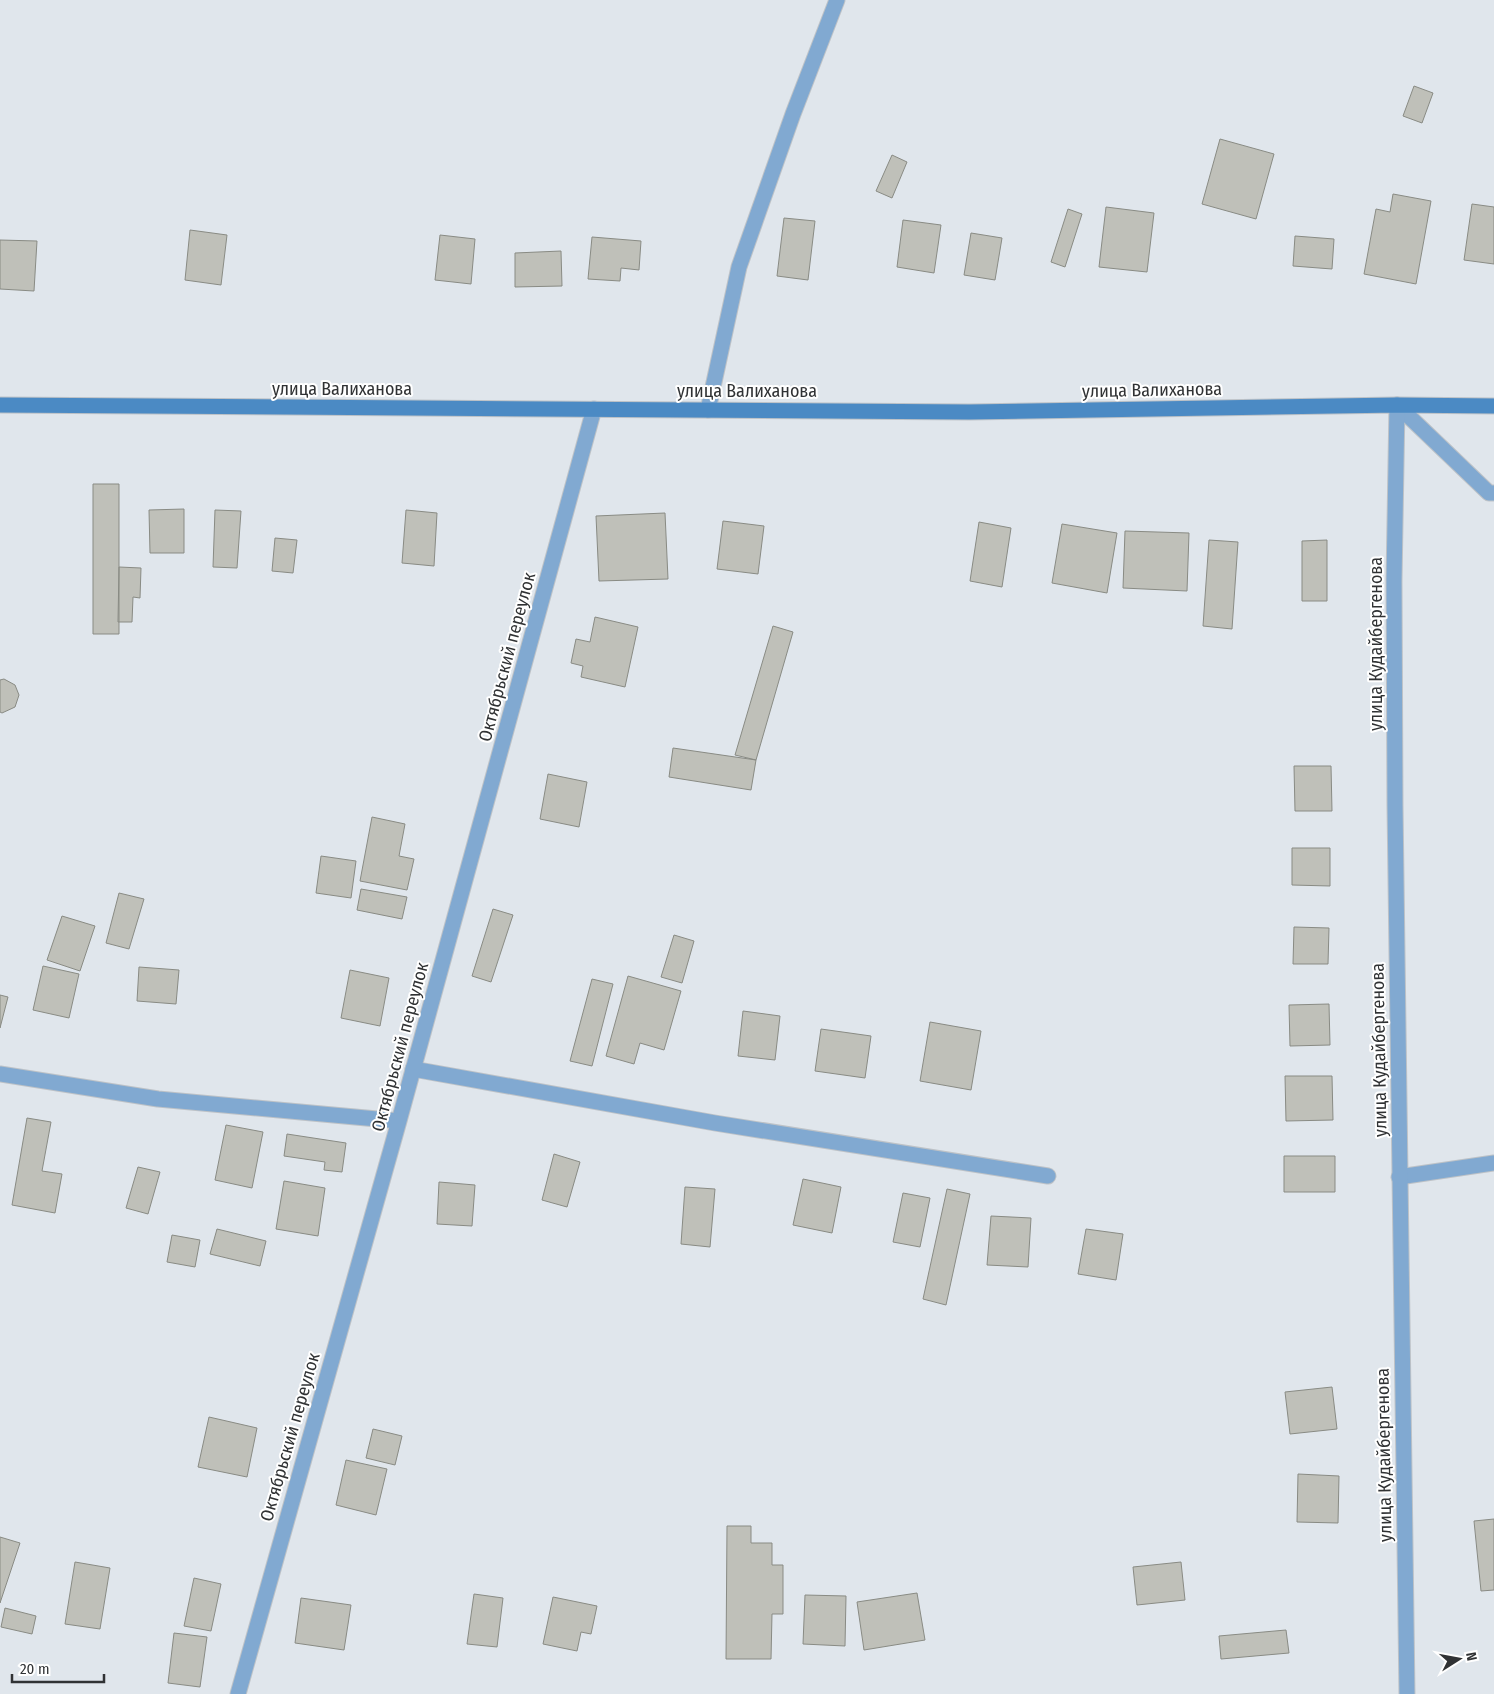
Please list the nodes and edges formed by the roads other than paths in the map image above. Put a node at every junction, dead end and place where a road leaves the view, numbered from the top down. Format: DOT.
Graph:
graph roads {
  1 [pos="837,0"];
  2 [pos="0,405"];
  3 [pos="1397,405"];
  4 [pos="1494,406"];
  5 [pos="594,409"];
  6 [pos="708,410"];
  7 [pos="1494,493"];
  8 [pos="413,1070"];
  9 [pos="0,1074"];
  10 [pos="399,1121"];
  11 [pos="1494,1163"];
  12 [pos="1048,1176"];
  13 [pos="1399,1177"];
  14 [pos="238,1694"];
  15 [pos="1407,1694"];
  1 -- 6 [label="street"];
  2 -- 5 [label="main road, улица Валиханова"];
  3 -- 4 [label="main road, улица Валиханова"];
  3 -- 6 [label="main road, улица Валиханова"];
  3 -- 7 [label="street"];
  3 -- 13 [label="street, улица Кудайбергенова"];
  5 -- 6 [label="main road, улица Валиханова"];
  5 -- 8 [label="street, Октябрьский переулок"];
  8 -- 10 [label="street, Октябрьский переулок"];
  8 -- 12 [label="street"];
  9 -- 10 [label="street"];
  10 -- 14 [label="street, Октябрьский переулок"];
  11 -- 13 [label="street"];
  13 -- 15 [label="street, улица Кудайбергенова"];
}
